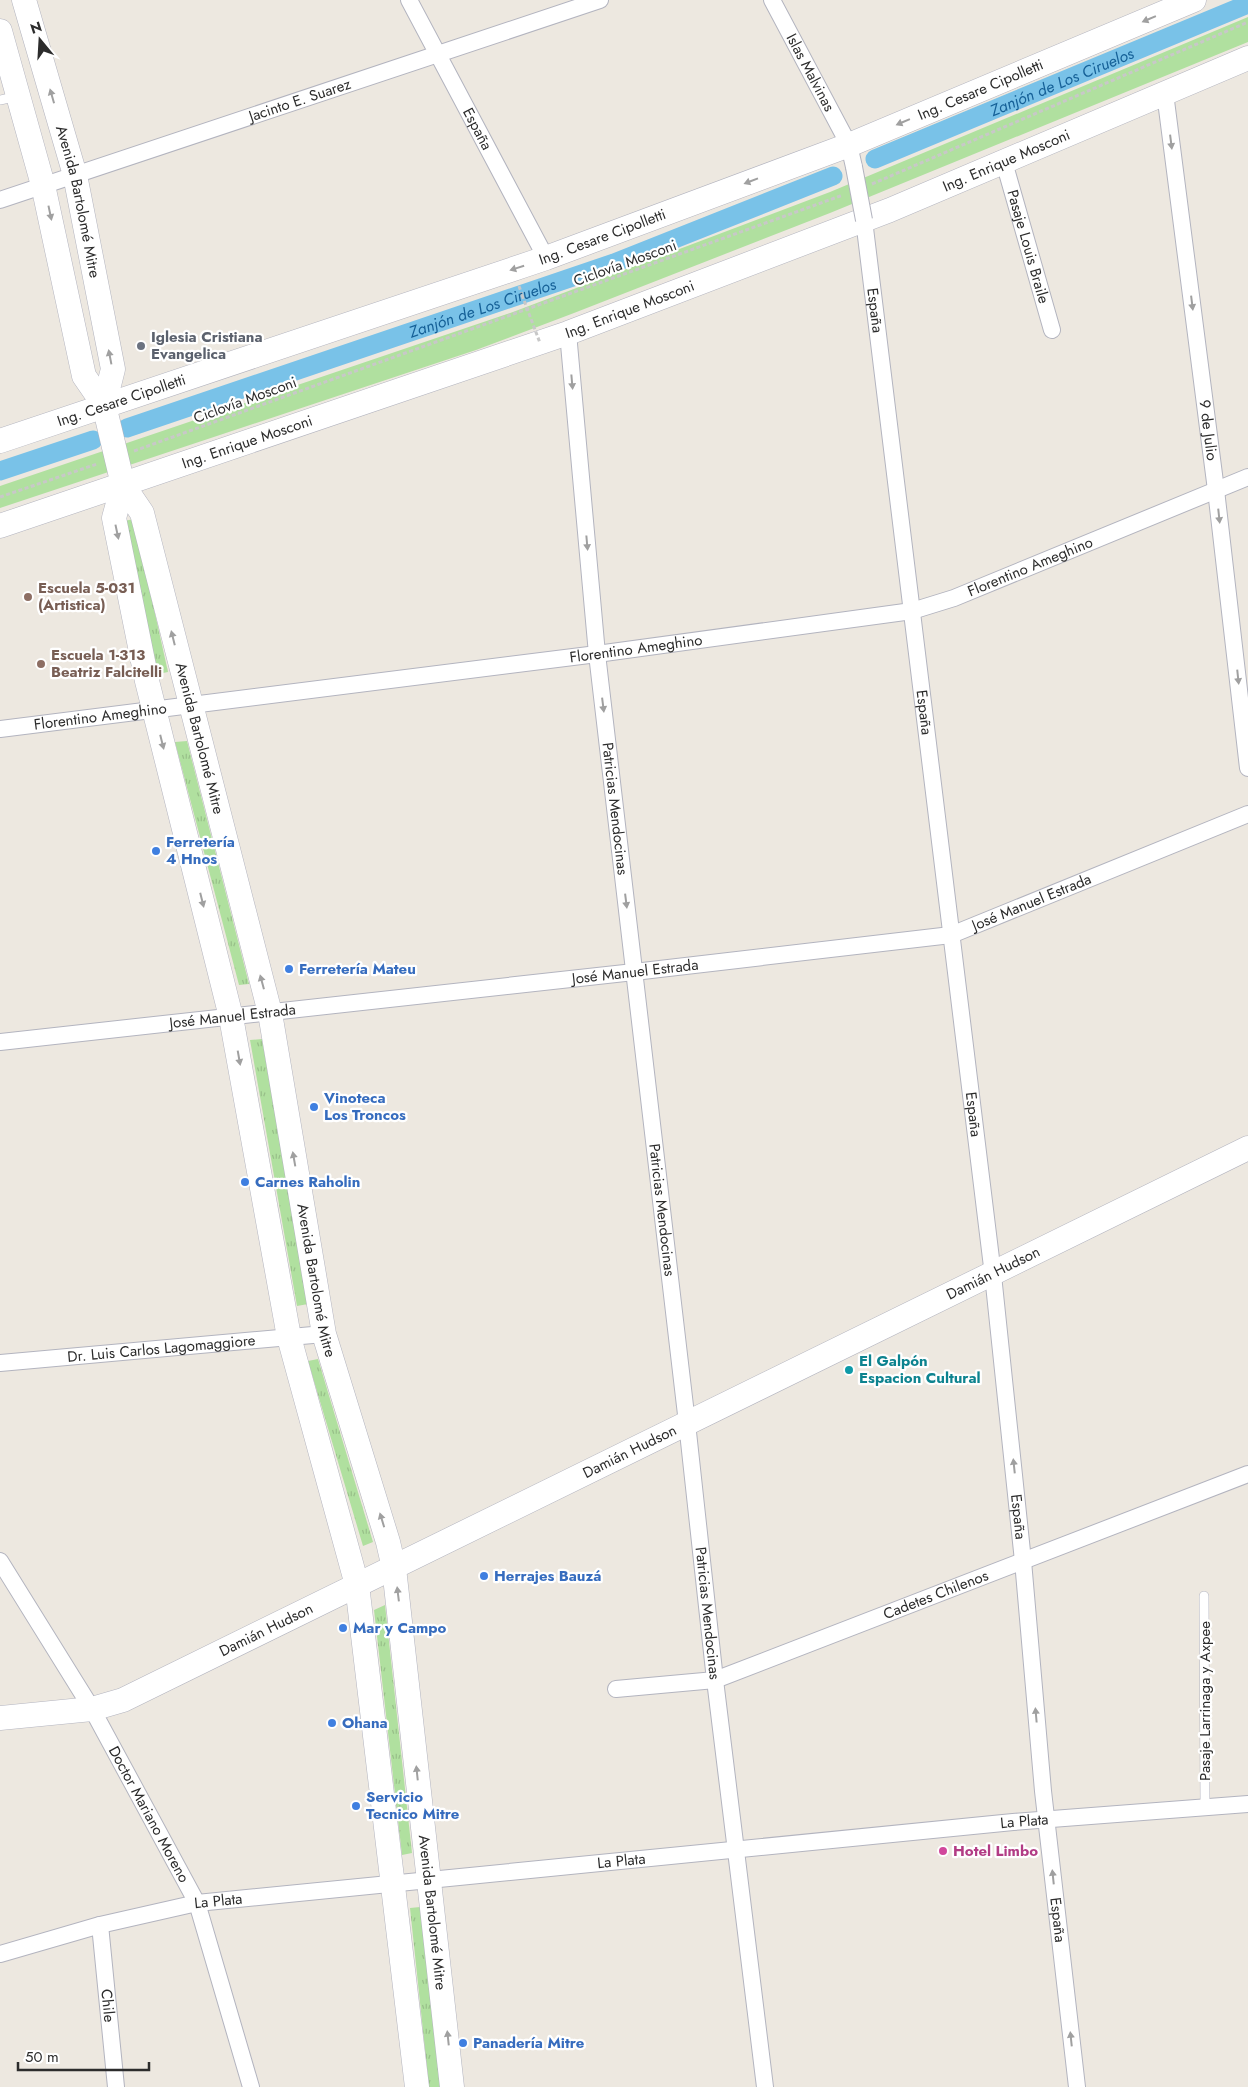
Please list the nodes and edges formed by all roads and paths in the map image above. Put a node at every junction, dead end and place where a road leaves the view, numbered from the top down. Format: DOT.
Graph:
graph roads {
  1 [pos="24,0"];
  2 [pos="408,0"];
  3 [pos="600,0"];
  4 [pos="772,0"];
  5 [pos="1194,0"];
  6 [pos="1248,22"];
  7 [pos="0,31"];
  8 [pos="438,55"];
  9 [pos="1248,58"];
  10 [pos="1165,93"];
  11 [pos="9,98"];
  12 [pos="849,145"];
  13 [pos="1004,162"];
  14 [pos="75,174"];
  15 [pos="44,184"];
  16 [pos="872,185"];
  17 [pos="853,192"];
  18 [pos="0,200"];
  19 [pos="864,220"];
  20 [pos="546,258"];
  21 [pos="522,296"];
  22 [pos="527,310"];
  23 [pos="1052,330"];
  24 [pos="568,333"];
  25 [pos="540,343"];
  26 [pos="104,405"];
  27 [pos="0,441"];
  28 [pos="115,458"];
  29 [pos="1248,477"];
  30 [pos="123,485"];
  31 [pos="1216,490"];
  32 [pos="0,496"];
  33 [pos="0,526"];
  34 [pos="912,610"];
  35 [pos="597,654"];
  36 [pos="190,706"];
  37 [pos="154,710"];
  38 [pos="0,730"];
  39 [pos="1248,768"];
  40 [pos="1248,814"];
  41 [pos="951,935"];
  42 [pos="634,972"];
  43 [pos="270,1013"];
  44 [pos="231,1017"];
  45 [pos="0,1042"];
  46 [pos="1248,1148"];
  47 [pos="993,1275"];
  48 [pos="324,1334"];
  49 [pos="289,1337"];
  50 [pos="0,1364"];
  51 [pos="687,1423"];
  52 [pos="1248,1474"];
  53 [pos="1023,1561"];
  54 [pos="0,1563"];
  55 [pos="394,1568"];
  56 [pos="357,1585"];
  57 [pos="1204,1596"];
  58 [pos="715,1680"];
  59 [pos="616,1689"];
  60 [pos="92,1709"];
  61 [pos="0,1718"];
  62 [pos="1248,1804"];
  63 [pos="1206,1807"];
  64 [pos="1046,1819"];
  65 [pos="736,1851"];
  66 [pos="429,1880"];
  67 [pos="394,1884"];
  68 [pos="197,1903"];
  69 [pos="100,1925"];
  70 [pos="0,1954"];
  71 [pos="116,2087"];
  72 [pos="251,2087"];
  73 [pos="417,2087"];
  74 [pos="452,2087"];
  75 [pos="765,2087"];
  76 [pos="1076,2087"];
  14 -- 1 [label="street, Avenida Bartolomé Mitre, one-way"];
  2 -- 8 [label="street, España"];
  3 -- 8 [label="street, Jacinto E. Suarez"];
  4 -- 12 [label="street, Islas Malvinas"];
  5 -- 12 [label="street, Ing. Cesare Cipolletti, one-way"];
  6 -- 16 [label="path"];
  7 -- 11 [label="street, Avenida Bartolomé Mitre"];
  8 -- 14 [label="street, Jacinto E. Suarez"];
  8 -- 20 [label="street, España"];
  9 -- 10 [label="street, Ing. Enrique Mosconi"];
  10 -- 13 [label="street, Ing. Enrique Mosconi"];
  10 -- 31 [label="street, 9 de Julio, one-way"];
  11 -- 15 [label="street, Avenida Bartolomé Mitre"];
  12 -- 19 [label="street, España, bridge"];
  12 -- 20 [label="street, Ing. Cesare Cipolletti, one-way"];
  13 -- 19 [label="street, Ing. Enrique Mosconi"];
  13 -- 23 [label="street, Pasaje Louis Braile"];
  14 -- 15 [label="street, Jacinto E. Suarez"];
  26 -- 14 [label="street, Avenida Bartolomé Mitre, one-way"];
  15 -- 18 [label="street, Jacinto E. Suarez"];
  15 -- 26 [label="street, Avenida Bartolomé Mitre, one-way"];
  17 -- 22 [label="path, Ciclovía Mosconi"];
  19 -- 24 [label="street, Ing. Enrique Mosconi"];
  19 -- 34 [label="street, España"];
  20 -- 26 [label="street, Ing. Cesare Cipolletti, one-way"];
  21 -- 22 [label="path, bridge"];
  22 -- 25 [label="path, bridge"];
  22 -- 28 [label="path, Ciclovía Mosconi"];
  24 -- 25 [label="street, Ing. Enrique Mosconi"];
  24 -- 35 [label="street, Patricias Mendocinas, one-way"];
  25 -- 30 [label="street, Ing. Enrique Mosconi"];
  26 -- 27 [label="street, Ing. Cesare Cipolletti"];
  26 -- 28 [label="street, Avenida Bartolomé Mitre"];
  28 -- 30 [label="street, Avenida Bartolomé Mitre"];
  28 -- 32 [label="path, Ciclovía Mosconi"];
  29 -- 31 [label="street, Florentino Ameghino"];
  30 -- 33 [label="street, Ing. Enrique Mosconi"];
  36 -- 30 [label="street, Avenida Bartolomé Mitre, one-way"];
  30 -- 37 [label="street, one-way"];
  31 -- 34 [label="street, Florentino Ameghino"];
  31 -- 39 [label="street, 9 de Julio, one-way"];
  34 -- 35 [label="street, Florentino Ameghino"];
  34 -- 41 [label="street, España"];
  35 -- 36 [label="street, Florentino Ameghino"];
  35 -- 42 [label="street, Patricias Mendocinas, one-way"];
  36 -- 37 [label="street, Florentino Ameghino"];
  43 -- 36 [label="street, Avenida Bartolomé Mitre, one-way"];
  37 -- 38 [label="street, Florentino Ameghino"];
  37 -- 44 [label="street, one-way"];
  40 -- 41 [label="street, José Manuel Estrada"];
  41 -- 42 [label="street, José Manuel Estrada"];
  41 -- 47 [label="street, España"];
  42 -- 43 [label="street, José Manuel Estrada"];
  42 -- 51 [label="street, Patricias Mendocinas"];
  43 -- 44 [label="street, José Manuel Estrada"];
  48 -- 43 [label="street, Avenida Bartolomé Mitre, one-way"];
  44 -- 45 [label="street, José Manuel Estrada"];
  44 -- 49 [label="street, one-way"];
  46 -- 47 [label="street, Damián Hudson"];
  47 -- 51 [label="street, Damián Hudson"];
  53 -- 47 [label="street, España, one-way"];
  48 -- 49 [label="street, Dr. Luis Carlos Lagomaggiore"];
  55 -- 48 [label="street, Avenida Bartolomé Mitre, one-way"];
  49 -- 50 [label="street, Dr. Luis Carlos Lagomaggiore"];
  49 -- 56 [label="street"];
  51 -- 55 [label="street, Damián Hudson"];
  51 -- 58 [label="street, Patricias Mendocinas"];
  52 -- 53 [label="street, Cadetes Chilenos"];
  53 -- 58 [label="street, Cadetes Chilenos"];
  64 -- 53 [label="street, España, one-way"];
  54 -- 60 [label="street, Doctor Mariano Moreno"];
  55 -- 56 [label="street, Damián Hudson"];
  66 -- 55 [label="street, Avenida Bartolomé Mitre, one-way"];
  56 -- 60 [label="street, Damián Hudson"];
  56 -- 67 [label="street"];
  57 -- 63 [label="lane, Pasaje Larrinaga y Axpee"];
  58 -- 59 [label="street, Cadetes Chilenos"];
  58 -- 65 [label="street, Patricias Mendocinas"];
  60 -- 61 [label="street, Damián Hudson"];
  60 -- 68 [label="street, Doctor Mariano Moreno"];
  62 -- 63 [label="street, La Plata"];
  63 -- 64 [label="street, La Plata"];
  64 -- 65 [label="street, La Plata"];
  76 -- 64 [label="street, España, one-way"];
  65 -- 66 [label="street, La Plata"];
  65 -- 75 [label="street, Patricias Mendocinas"];
  66 -- 67 [label="street, La Plata"];
  74 -- 66 [label="street, Avenida Bartolomé Mitre, one-way"];
  67 -- 68 [label="street, La Plata"];
  67 -- 73 [label="street"];
  68 -- 69 [label="street, La Plata"];
  68 -- 72 [label="street, Doctor Mariano Moreno"];
  69 -- 70 [label="street, La Plata"];
  69 -- 71 [label="street, Chile"];
}
